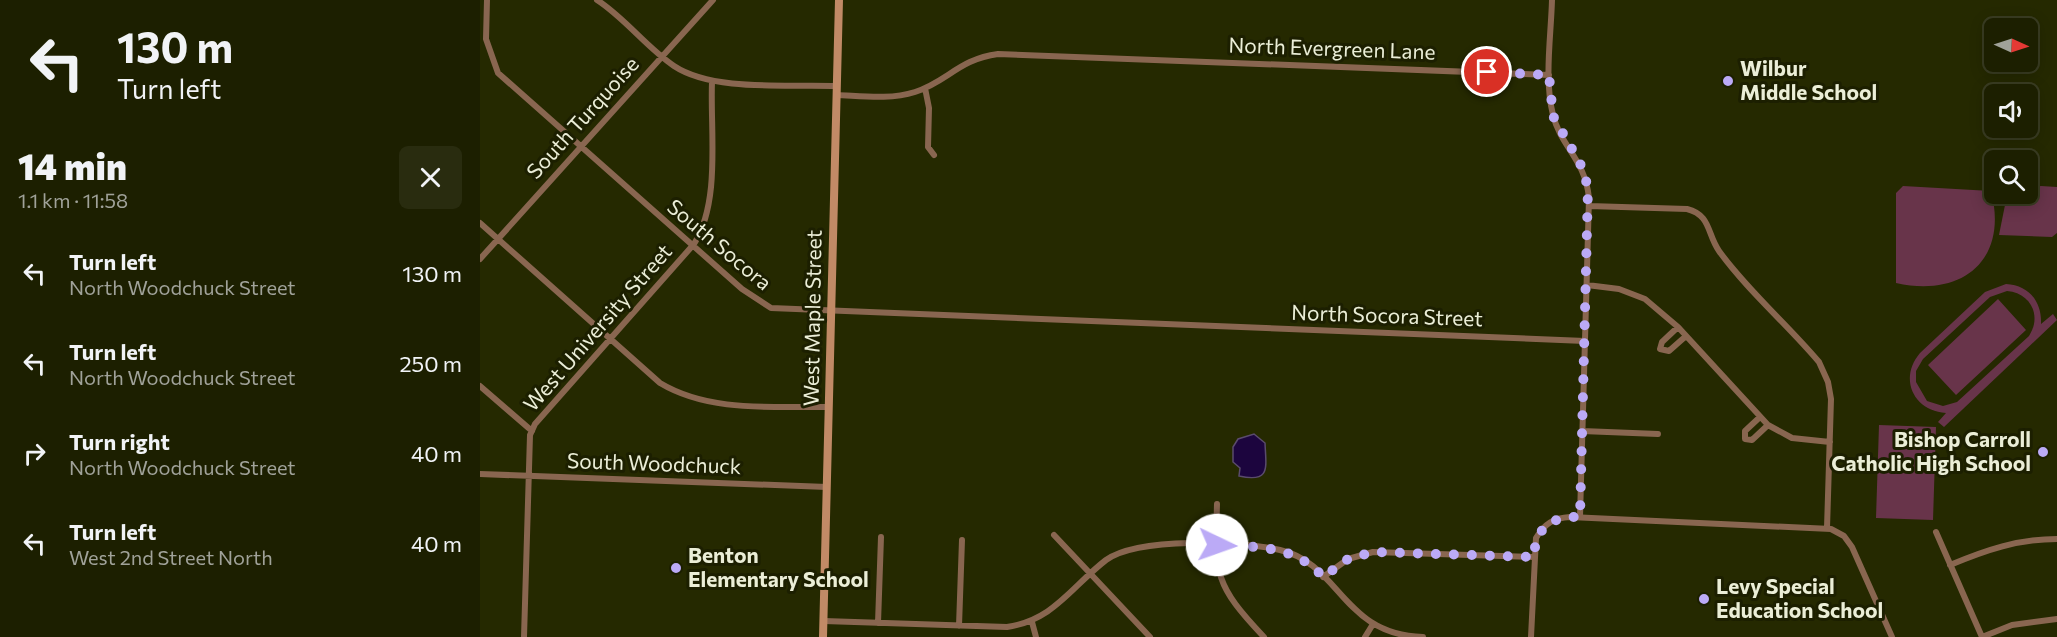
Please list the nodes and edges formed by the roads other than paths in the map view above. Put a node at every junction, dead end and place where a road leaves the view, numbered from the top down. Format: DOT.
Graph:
graph roads {
  1 [pos="487,0"];
  2 [pos="597,0"];
  3 [pos="713,0"];
  4 [pos="839,0"];
  5 [pos="1552,0"];
  6 [pos="605,2"];
  7 [pos="662,54"];
  8 [pos="1549,75"];
  9 [pos="712,82"];
  10 [pos="925,88"];
  11 [pos="836,91"];
  12 [pos="579,146"];
  13 [pos="934,155"];
  14 [pos="1589,206"];
  15 [pos="480,223"];
  16 [pos="498,239"];
  17 [pos="692,246"];
  18 [pos="480,259"];
  19 [pos="1587,285"];
  20 [pos="832,311"];
  21 [pos="1188,325"];
  22 [pos="1678,327"];
  23 [pos="1686,336"];
  24 [pos="611,338"];
  25 [pos="1585,341"];
  26 [pos="480,386"];
  27 [pos="830,407"];
  28 [pos="1760,417"];
  29 [pos="1768,425"];
  30 [pos="532,431"];
  31 [pos="1582,431"];
  32 [pos="1658,434"];
  33 [pos="1830,442"];
  34 [pos="480,474"];
  35 [pos="528,475"];
  36 [pos="827,487"];
  37 [pos="1217,504"];
  38 [pos="1580,517"];
  39 [pos="1827,528"];
  40 [pos="1936,532"];
  41 [pos="1054,536"];
  42 [pos="881,537"];
  43 [pos="2057,539"];
  44 [pos="962,540"];
  45 [pos="1217,545"];
  46 [pos="1534,557"];
  47 [pos="1950,565"];
  48 [pos="1091,574"];
  49 [pos="1323,577"];
  50 [pos="2057,619"];
  51 [pos="824,621"];
  52 [pos="1032,622"];
  53 [pos="878,623"];
  54 [pos="1373,624"];
  55 [pos="959,626"];
  56 [pos="524,637"];
  57 [pos="823,637"];
  58 [pos="1036,637"];
  59 [pos="1149,637"];
  60 [pos="1264,637"];
  61 [pos="1365,637"];
  62 [pos="1423,637"];
  63 [pos="1531,637"];
  64 [pos="1892,637"];
  65 [pos="1982,637"];
  1 -- 12 [label="street, South Socora"];
  2 -- 6 [label="street, North Evergreen Lane"];
  3 -- 7 [label="street, South Turquoise"];
  4 -- 11 [label="main road, West Maple Street"];
  5 -- 8 [label="street"];
  6 -- 7 [label="street, North Evergreen Lane"];
  7 -- 9 [label="street, North Evergreen Lane"];
  7 -- 12 [label="street, South Turquoise"];
  8 -- 10 [label="street, North Evergreen Lane"];
  8 -- 14 [label="street"];
  9 -- 11 [label="street, North Evergreen Lane"];
  9 -- 17 [label="street, West University Street"];
  10 -- 11 [label="street, North Evergreen Lane"];
  10 -- 13 [label="street"];
  11 -- 20 [label="main road, West Maple Street"];
  12 -- 16 [label="street, South Turquoise"];
  12 -- 17 [label="street, South Socora"];
  14 -- 19 [label="street"];
  14 -- 33 [label="street"];
  15 -- 16 [label="street"];
  16 -- 18 [label="street, South Turquoise"];
  16 -- 24 [label="street"];
  17 -- 20 [label="street, South Socora"];
  17 -- 24 [label="street, West University Street"];
  19 -- 22 [label="street"];
  19 -- 25 [label="street"];
  20 -- 21 [label="street, South Socora"];
  20 -- 27 [label="main road, West Maple Street"];
  21 -- 25 [label="street, North Socora Street"];
  22 -- 23 [label="street"];
  22 -- 23 [label="street"];
  23 -- 28 [label="street"];
  24 -- 27 [label="street"];
  24 -- 30 [label="street, West University Street"];
  25 -- 31 [label="street"];
  26 -- 30 [label="street"];
  27 -- 36 [label="main road, West Maple Street"];
  28 -- 29 [label="street"];
  28 -- 29 [label="street"];
  29 -- 33 [label="street"];
  30 -- 35 [label="street, West University Street"];
  31 -- 32 [label="street"];
  31 -- 38 [label="street"];
  33 -- 39 [label="street"];
  34 -- 35 [label="street, South Woodchuck"];
  35 -- 36 [label="street, South Woodchuck"];
  35 -- 56 [label="street, West University Street"];
  36 -- 51 [label="main road, West Maple Street"];
  37 -- 45 [label="street"];
  38 -- 39 [label="street"];
  38 -- 46 [label="street"];
  39 -- 64 [label="street"];
  40 -- 47 [label="street"];
  41 -- 48 [label="street"];
  42 -- 53 [label="street"];
  43 -- 47 [label="street"];
  44 -- 55 [label="street"];
  45 -- 48 [label="street"];
  45 -- 49 [label="street"];
  45 -- 60 [label="street"];
  46 -- 49 [label="street"];
  46 -- 63 [label="street"];
  47 -- 65 [label="street"];
  48 -- 52 [label="street"];
  48 -- 59 [label="street"];
  49 -- 54 [label="street"];
  50 -- 65 [label="street"];
  51 -- 53 [label="street"];
  51 -- 57 [label="main road, West Maple Street"];
  52 -- 55 [label="street"];
  52 -- 58 [label="street"];
  53 -- 55 [label="street"];
  54 -- 61 [label="street"];
  54 -- 62 [label="street"];
}
